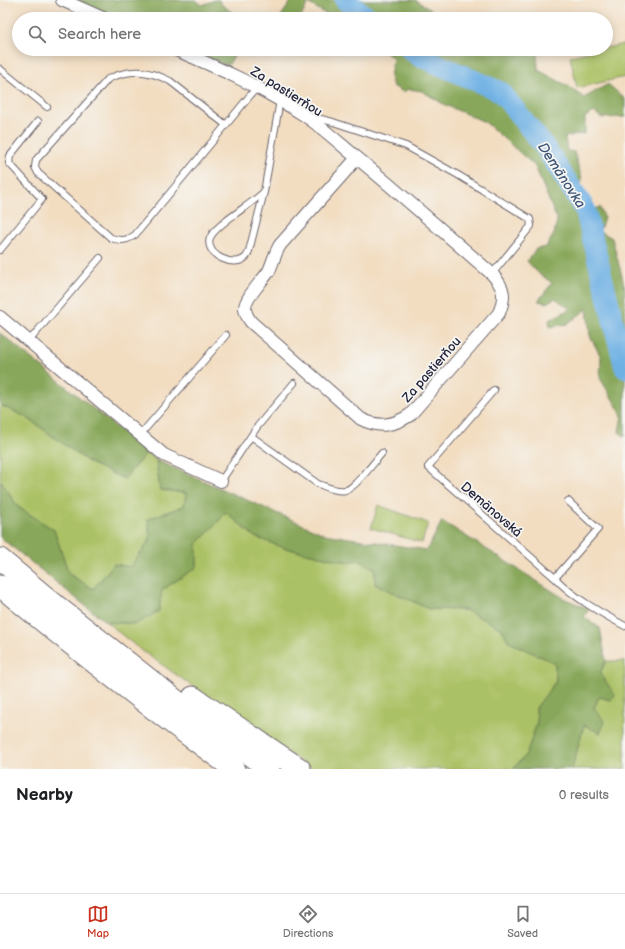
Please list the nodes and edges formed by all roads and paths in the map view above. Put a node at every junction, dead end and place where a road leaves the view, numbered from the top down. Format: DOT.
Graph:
graph roads {
  1 [pos="62,0"];
  2 [pos="89,12"];
  3 [pos="191,56"];
  4 [pos="0,69"];
  5 [pos="257,87"];
  6 [pos="280,100"];
  7 [pos="47,107"];
  8 [pos="304,115"];
  9 [pos="38,121"];
  10 [pos="226,125"];
  11 [pos="357,158"];
  12 [pos="264,192"];
  13 [pos="0,250"];
  14 [pos="100,258"];
  15 [pos="492,274"];
  16 [pos="0,317"];
  17 [pos="226,334"];
  18 [pos="29,341"];
  19 [pos="294,384"];
  20 [pos="494,390"];
  21 [pos="140,435"];
  22 [pos="251,436"];
  23 [pos="382,453"];
  24 [pos="221,480"];
  25 [pos="568,501"];
  26 [pos="0,559"];
  27 [pos="555,578"];
  28 [pos="0,586"];
  29 [pos="64,612"];
  30 [pos="625,625"];
  31 [pos="154,710"];
  32 [pos="208,769"];
  33 [pos="234,769"];
  34 [pos="269,769"];
  35 [pos="300,769"];
  1 -- 2 [label="street"];
  3 -- 5 [label="street, Za pastierňou"];
  4 -- 7 [label="lane"];
  5 -- 6 [label="street, Za pastierňou"];
  5 -- 10 [label="lane"];
  6 -- 8 [label="street, Za pastierňou"];
  6 -- 12 [label="lane"];
  8 -- 11 [label="street, Za pastierňou"];
  8 -- 15 [label="lane"];
  9 -- 13 [label="lane"];
  10 -- 10 [label="lane"];
  11 -- 15 [label="street, Za pastierňou"];
  11 -- 15 [label="street, Za pastierňou"];
  12 -- 12 [label="lane"];
  14 -- 18 [label="lane"];
  16 -- 18 [label="street"];
  17 -- 21 [label="lane"];
  18 -- 21 [label="street"];
  19 -- 22 [label="lane"];
  20 -- 27 [label="lane, Demänovská"];
  21 -- 24 [label="street"];
  22 -- 23 [label="lane"];
  22 -- 24 [label="lane"];
  25 -- 27 [label="lane"];
  26 -- 29 [label="highway"];
  27 -- 30 [label="lane, Demänovská"];
  28 -- 31 [label="highway"];
  29 -- 34 [label="highway"];
  29 -- 35 [label="highway"];
  31 -- 32 [label="highway"];
  31 -- 33 [label="highway"];
}
